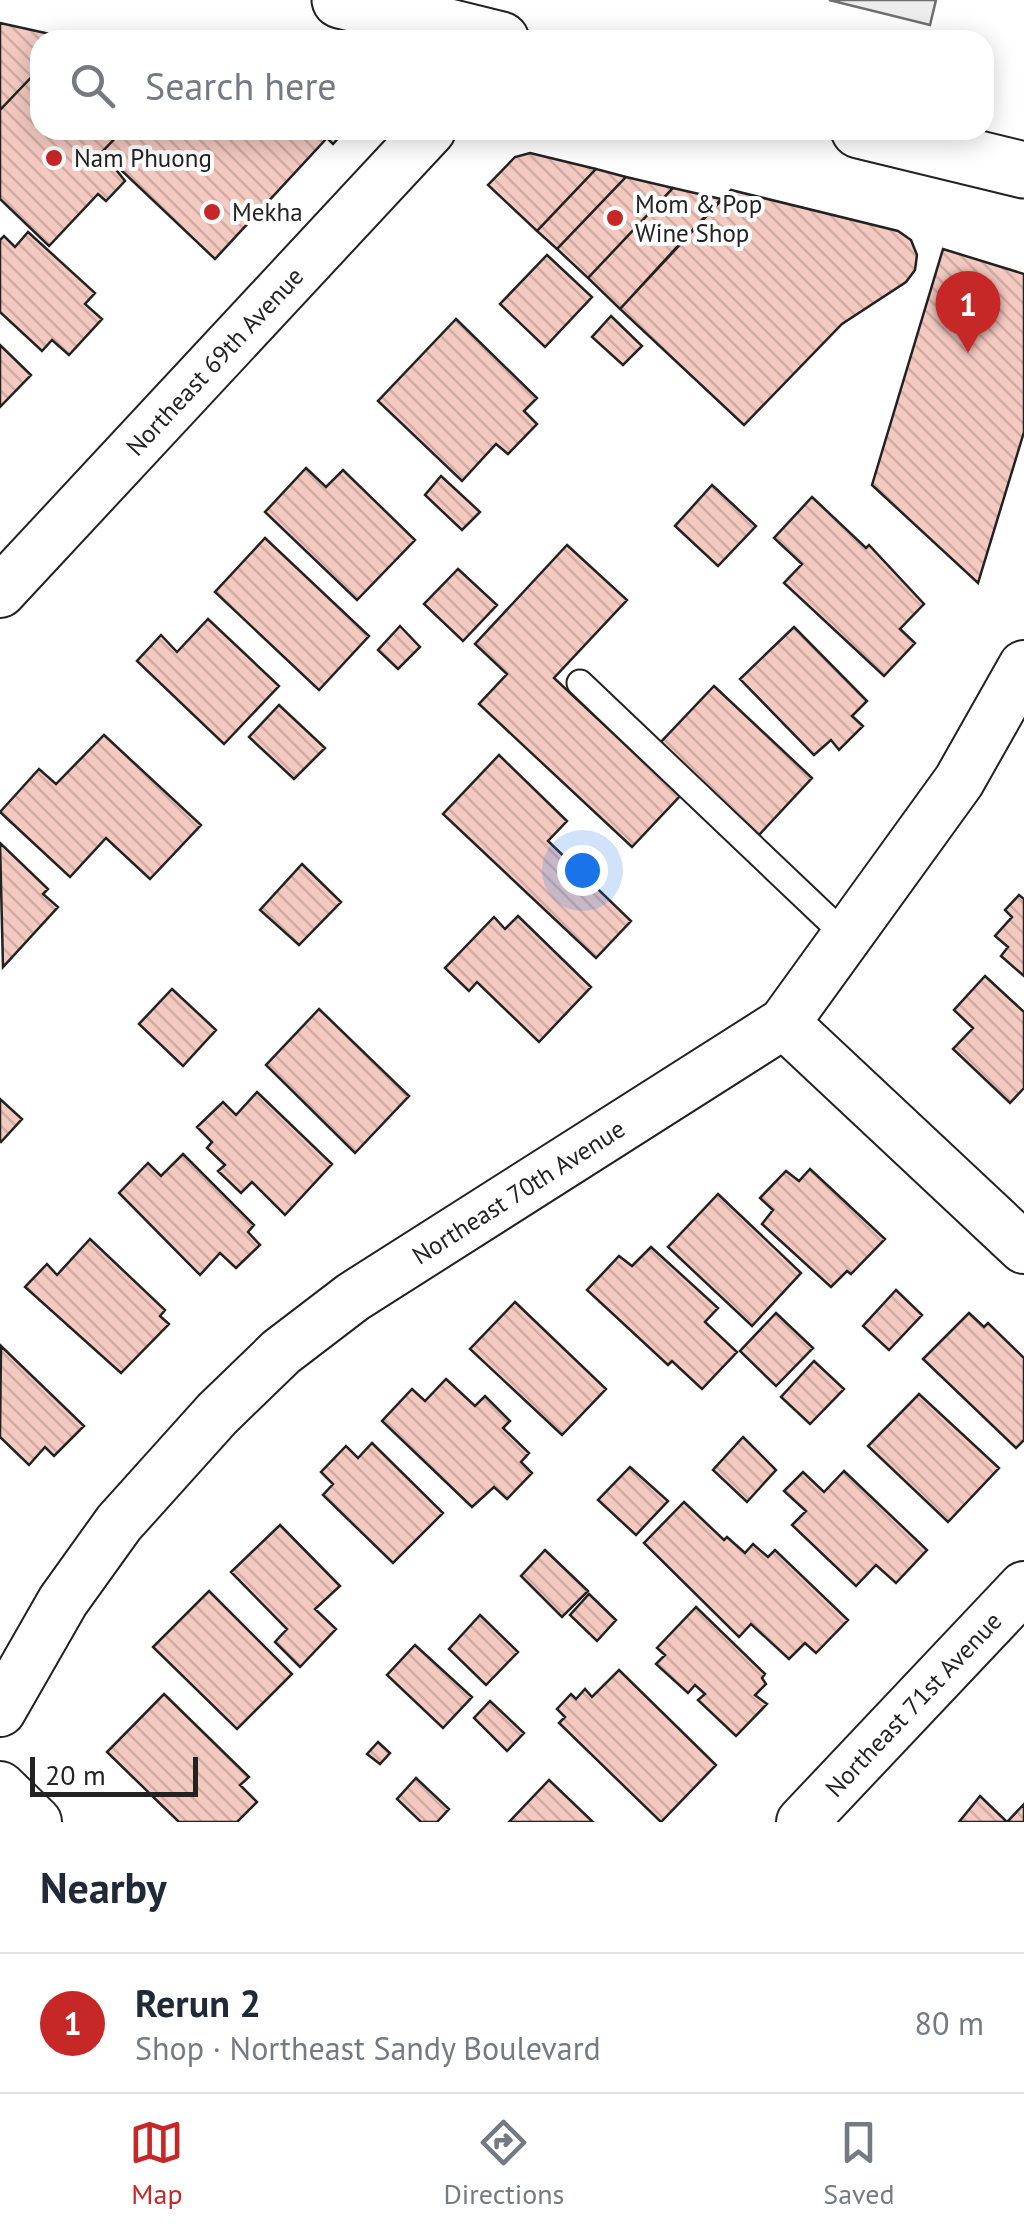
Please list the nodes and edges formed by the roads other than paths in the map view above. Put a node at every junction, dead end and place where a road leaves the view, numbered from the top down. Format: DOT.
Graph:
graph roads {
  1 [pos="340,0"];
  2 [pos="457,30"];
  3 [pos="421,140"];
  4 [pos="900,140"];
  5 [pos="1024,170"];
  6 [pos="0,592"];
  7 [pos="1024,666"];
  8 [pos="580,683"];
  9 [pos="848,937"];
  10 [pos="784,1023"];
  11 [pos="1024,1248"];
  12 [pos="1024,1587"];
  13 [pos="0,1711"];
  14 [pos="0,1787"];
  15 [pos="36,1822"];
  16 [pos="802,1822"];
  1 -- 2 [label="main road"];
  3 -- 6 [label="street, Northeast 69th Avenue"];
  4 -- 5 [label="main road"];
  7 -- 9 [label="street, Northeast 70th Avenue"];
  8 -- 9 [label="lane"];
  9 -- 10 [label="street, Northeast 70th Avenue"];
  10 -- 11 [label="street"];
  10 -- 13 [label="street, Northeast 70th Avenue"];
  12 -- 16 [label="street, Northeast 71st Avenue"];
  14 -- 15 [label="street"];
}
